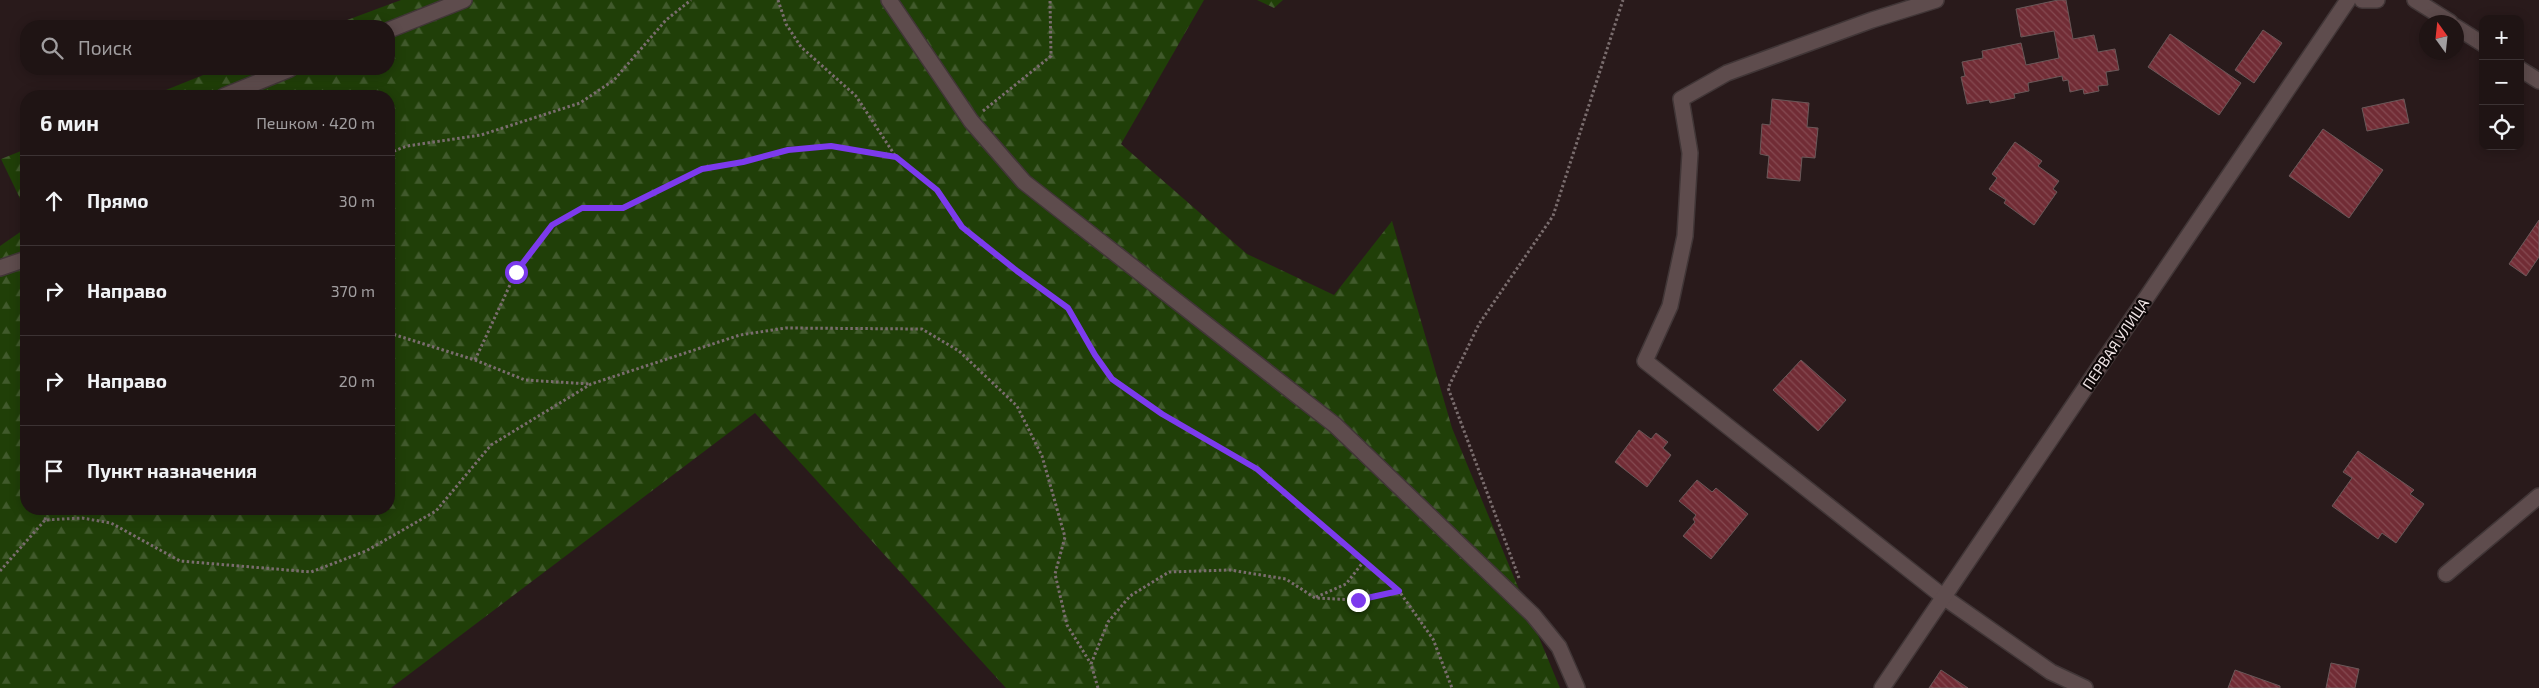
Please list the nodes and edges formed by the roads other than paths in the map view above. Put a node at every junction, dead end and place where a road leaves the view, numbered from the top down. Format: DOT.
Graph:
graph roads {
  1 [pos="464,0"];
  2 [pos="889,0"];
  3 [pos="1936,0"];
  4 [pos="2348,0"];
  5 [pos="2362,0"];
  6 [pos="2378,0"];
  7 [pos="2416,0"];
  8 [pos="2439,15"];
  9 [pos="395,28"];
  10 [pos="2464,32"];
  11 [pos="2479,41"];
  12 [pos="2524,72"];
  13 [pos="275,75"];
  14 [pos="2539,81"];
  15 [pos="239,90"];
  16 [pos="20,261"];
  17 [pos="0,268"];
  18 [pos="2539,496"];
  19 [pos="2446,574"];
  20 [pos="1945,598"];
  21 [pos="1577,688"];
  22 [pos="1882,688"];
  23 [pos="2085,688"];
  1 -- 9 [label="street"];
  2 -- 21 [label="street"];
  3 -- 20 [label="street"];
  4 -- 20 [label="street, ПЕРВАЯ УЛИЦА"];
  5 -- 6 [label="street"];
  7 -- 8 [label="street"];
  10 -- 11 [label="street"];
  12 -- 14 [label="street"];
  13 -- 15 [label="street"];
  16 -- 17 [label="street"];
  18 -- 19 [label="street"];
  20 -- 22 [label="street, ПЕРВАЯ УЛИЦА"];
  20 -- 23 [label="street"];
}
